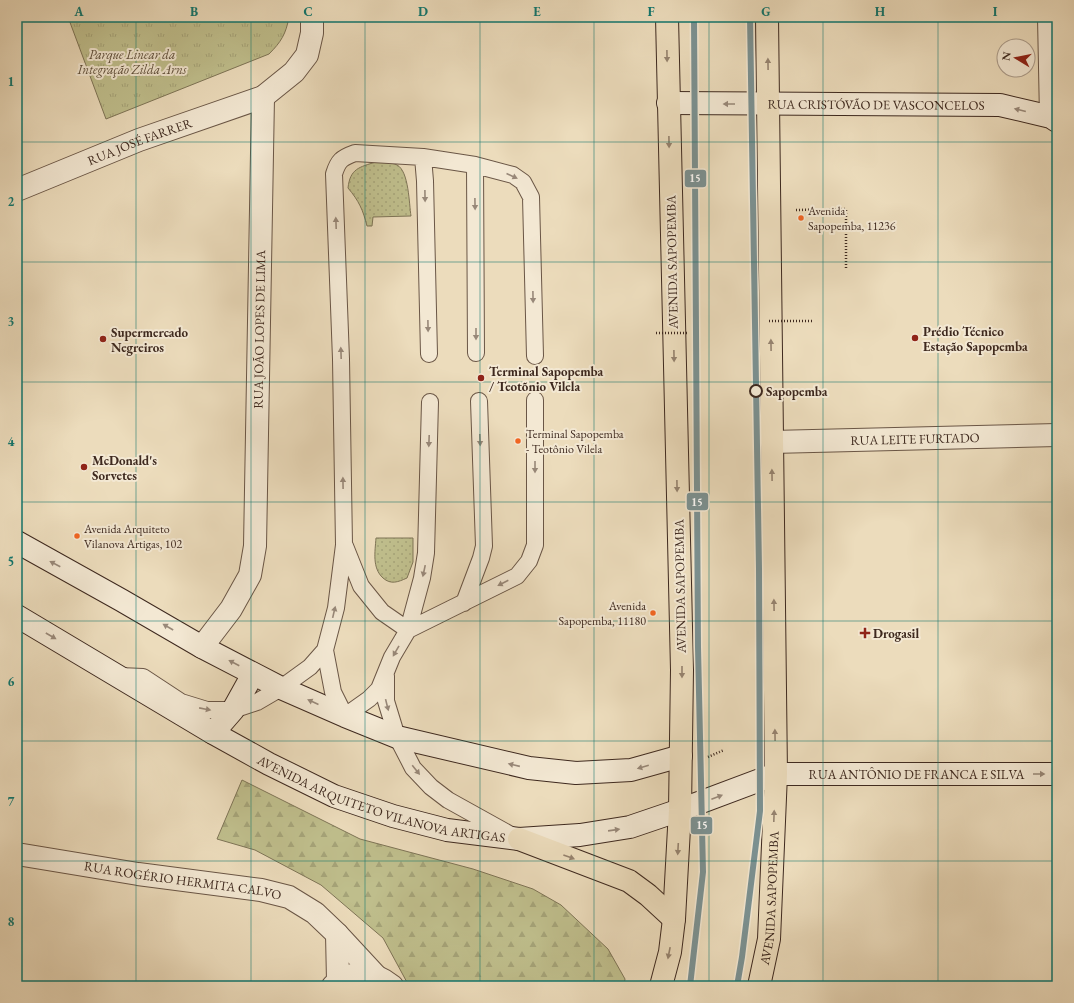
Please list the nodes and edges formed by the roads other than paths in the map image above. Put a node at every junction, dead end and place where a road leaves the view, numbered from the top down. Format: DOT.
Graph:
graph roads {
  1 [pos="312,17"];
  2 [pos="667,17"];
  3 [pos="767,17"];
  4 [pos="1049,17"];
  5 [pos="263,97"];
  6 [pos="668,103"];
  7 [pos="768,103"];
  8 [pos="1054,119"];
  9 [pos="423,158"];
  10 [pos="475,165"];
  11 [pos="17,190"];
  12 [pos="476,353"];
  13 [pos="429,354"];
  14 [pos="535,356"];
  15 [pos="535,400"];
  16 [pos="479,401"];
  17 [pos="430,402"];
  18 [pos="1057,435"];
  19 [pos="772,442"];
  20 [pos="17,542"];
  21 [pos="344,545"];
  22 [pos="464,603"];
  23 [pos="17,616"];
  24 [pos="408,630"];
  25 [pos="202,646"];
  26 [pos="325,650"];
  27 [pos="387,672"];
  28 [pos="253,674"];
  29 [pos="119,676"];
  30 [pos="281,688"];
  31 [pos="233,710"];
  32 [pos="345,716"];
  33 [pos="213,733"];
  34 [pos="397,737"];
  35 [pos="681,756"];
  36 [pos="776,774"];
  37 [pos="1057,774"];
  38 [pos="680,810"];
  39 [pos="519,839"];
  40 [pos="17,854"];
  41 [pos="674,919"];
  42 [pos="337,934"];
  43 [pos="383,981"];
  44 [pos="335,984"];
  45 [pos="661,986"];
  46 [pos="758,986"];
  1 -- 5 [label="street"];
  2 -- 6 [label="main road, AVENIDA SAPOPEMBA, one-way"];
  7 -- 3 [label="main road, AVENIDA SAPOPEMBA, one-way"];
  4 -- 8 [label="street"];
  5 -- 11 [label="street, RUA JOSÉ FARRER"];
  5 -- 25 [label="street, RUA JOÃO LOPES DE LIMA"];
  7 -- 6 [label="street, RUA CRISTÓVÃO DE VASCONCELOS, one-way"];
  6 -- 35 [label="main road, AVENIDA SAPOPEMBA, one-way"];
  8 -- 7 [label="street, RUA CRISTÓVÃO DE VASCONCELOS, one-way"];
  19 -- 7 [label="main road, AVENIDA SAPOPEMBA, one-way"];
  9 -- 10 [label="lane"];
  9 -- 13 [label="lane, one-way"];
  21 -- 9 [label="lane, one-way"];
  10 -- 12 [label="lane, one-way"];
  10 -- 14 [label="lane, one-way"];
  15 -- 22 [label="lane, one-way"];
  16 -- 22 [label="lane, one-way"];
  17 -- 24 [label="lane, one-way"];
  18 -- 19 [label="street, RUA LEITE FURTADO"];
  36 -- 19 [label="main road, AVENIDA SAPOPEMBA, one-way"];
  25 -- 20 [label="street, one-way"];
  21 -- 24 [label="lane"];
  26 -- 21 [label="lane, one-way"];
  22 -- 24 [label="lane"];
  23 -- 29 [label="street, AVENIDA ARQUITETO VILANOVA ARTIGAS, one-way"];
  24 -- 27 [label="lane, one-way"];
  28 -- 25 [label="street, one-way"];
  26 -- 30 [label="lane"];
  26 -- 32 [label="lane"];
  27 -- 32 [label="lane"];
  27 -- 34 [label="lane, one-way"];
  28 -- 30 [label="street"];
  28 -- 31 [label="street"];
  29 -- 31 [label="lane, one-way"];
  29 -- 33 [label="street, AVENIDA ARQUITETO VILANOVA ARTIGAS"];
  30 -- 31 [label="lane"];
  32 -- 30 [label="street, one-way"];
  31 -- 33 [label="street"];
  32 -- 34 [label="street"];
  33 -- 39 [label="street, AVENIDA ARQUITETO VILANOVA ARTIGAS"];
  35 -- 34 [label="street, one-way"];
  34 -- 39 [label="lane, one-way"];
  35 -- 38 [label="main road, AVENIDA SAPOPEMBA"];
  36 -- 37 [label="street, RUA ANTÔNIO DE FRANCA E SILVA, one-way"];
  38 -- 36 [label="street, AVENIDA ARQUITETO VILANOVA ARTIGAS, one-way"];
  46 -- 36 [label="main road, AVENIDA SAPOPEMBA, one-way"];
  39 -- 38 [label="street, AVENIDA ARQUITETO VILANOVA ARTIGAS, one-way"];
  38 -- 41 [label="main road, AVENIDA SAPOPEMBA, one-way"];
  39 -- 41 [label="main road, one-way"];
  40 -- 42 [label="street, RUA ROGÉRIO HERMITA CALVO"];
  41 -- 45 [label="main road, AVENIDA SAPOPEMBA, one-way"];
  42 -- 43 [label="street, RUA ROGÉRIO HERMITA CALVO"];
  42 -- 44 [label="street"];
  43 -- 44 [label="street"];
}
